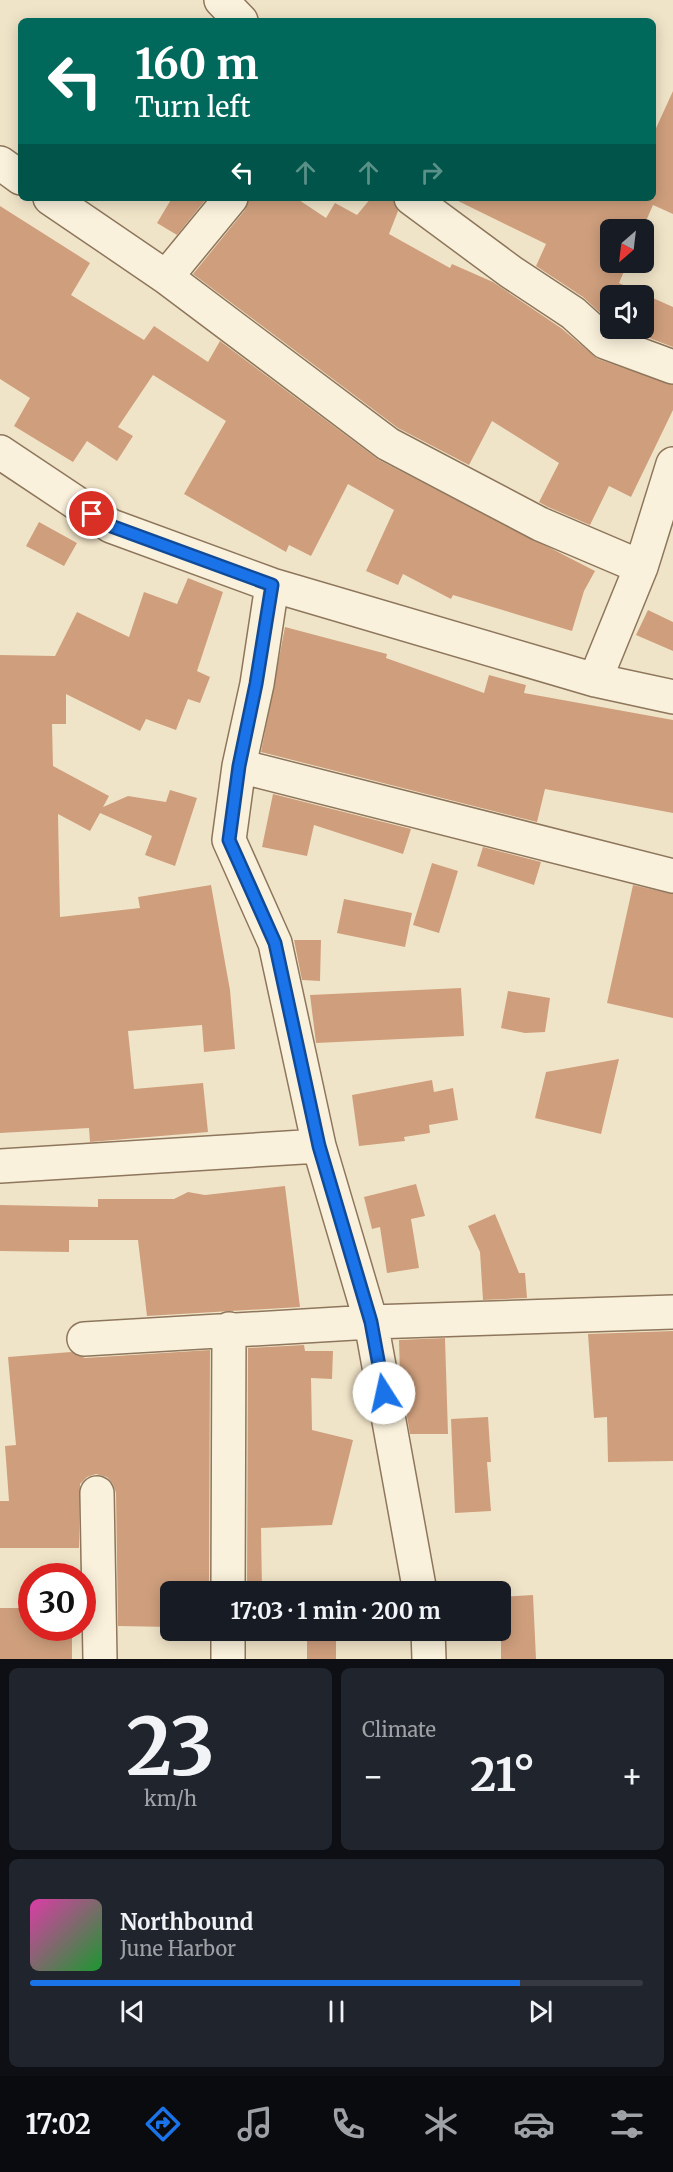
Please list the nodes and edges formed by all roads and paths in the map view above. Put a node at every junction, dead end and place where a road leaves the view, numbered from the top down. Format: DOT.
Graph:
graph roads {
  1 [pos="221,0"];
  2 [pos="238,18"];
  3 [pos="0,164"];
  4 [pos="18,176"];
  5 [pos="54,201"];
  6 [pos="229,201"];
  7 [pos="415,201"];
  8 [pos="166,277"];
  9 [pos="673,367"];
  10 [pos="0,452"];
  11 [pos="673,464"];
  12 [pos="640,567"];
  13 [pos="272,585"];
  14 [pos="595,680"];
  15 [pos="673,696"];
  16 [pos="239,766"];
  17 [pos="673,876"];
  18 [pos="319,1146"];
  19 [pos="0,1166"];
  20 [pos="673,1312"];
  21 [pos="371,1322"];
  22 [pos="229,1329"];
  23 [pos="84,1339"];
  24 [pos="97,1493"];
  25 [pos="228,1581"];
  26 [pos="418,1581"];
  27 [pos="228,1641"];
  28 [pos="428,1641"];
  29 [pos="100,1659"];
  30 [pos="228,1659"];
  31 [pos="429,1659"];
  1 -- 2 [label="street"];
  3 -- 4 [label="street"];
  5 -- 8 [label="street"];
  6 -- 8 [label="street"];
  7 -- 9 [label="street"];
  8 -- 12 [label="street"];
  10 -- 13 [label="street"];
  11 -- 12 [label="street"];
  12 -- 14 [label="street"];
  13 -- 14 [label="street"];
  13 -- 16 [label="street"];
  14 -- 15 [label="street"];
  16 -- 17 [label="street"];
  16 -- 18 [label="street"];
  18 -- 19 [label="street"];
  18 -- 21 [label="street"];
  20 -- 21 [label="street"];
  21 -- 22 [label="street"];
  21 -- 26 [label="street"];
  22 -- 23 [label="street"];
  22 -- 25 [label="street"];
  24 -- 29 [label="street"];
  27 -- 30 [label="street"];
  28 -- 31 [label="street"];
}
